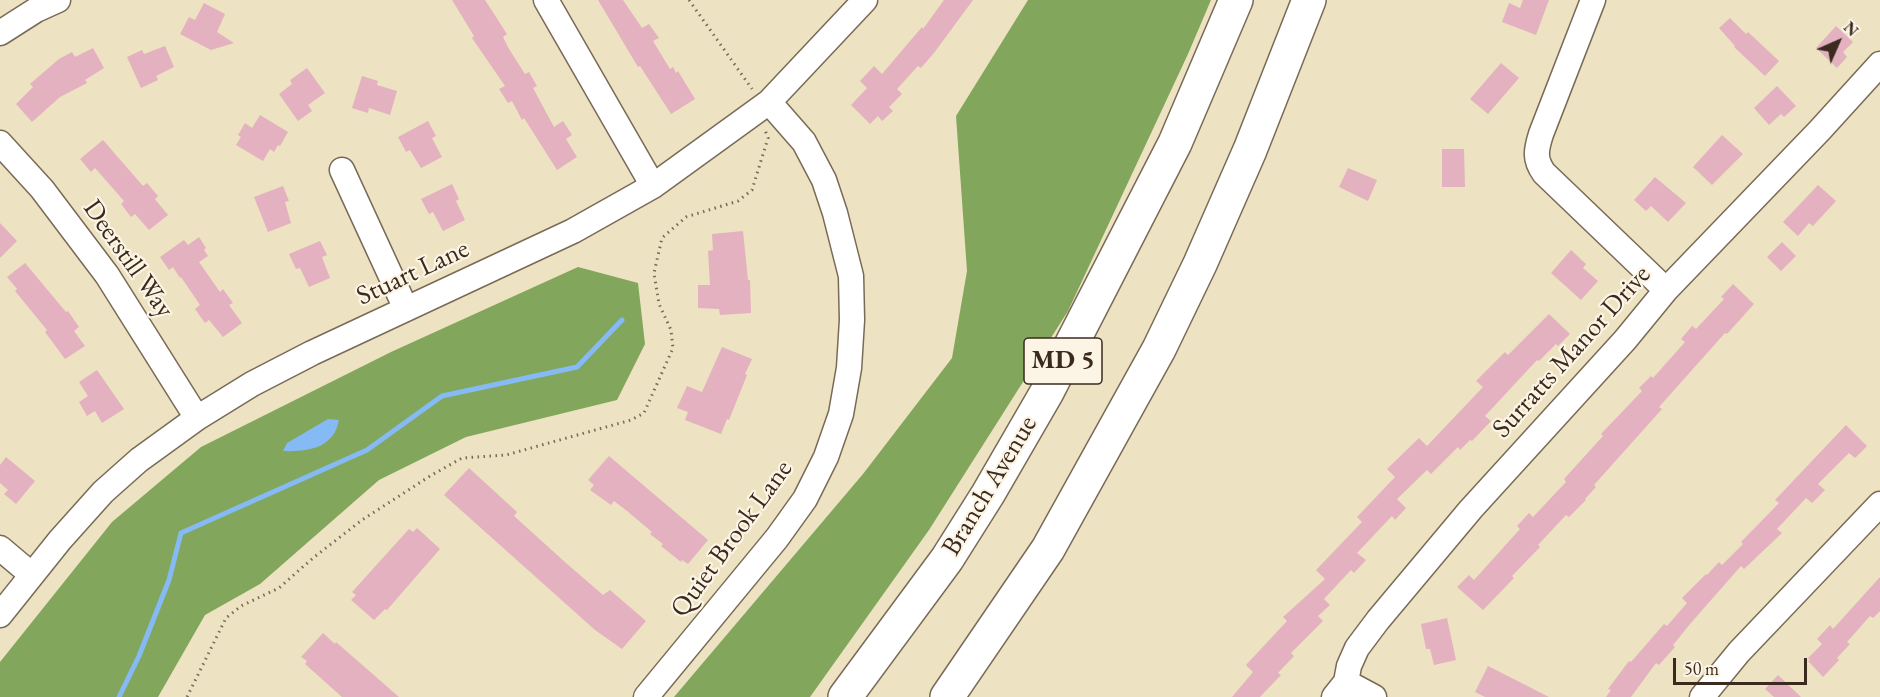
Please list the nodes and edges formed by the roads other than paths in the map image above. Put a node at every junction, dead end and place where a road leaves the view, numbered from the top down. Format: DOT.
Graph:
graph roads {
  1 [pos="58,0"];
  2 [pos="546,0"];
  3 [pos="865,0"];
  4 [pos="1236,0"];
  5 [pos="1309,0"];
  6 [pos="1593,0"];
  7 [pos="0,33"];
  8 [pos="1880,64"];
  9 [pos="764,105"];
  10 [pos="0,143"];
  11 [pos="342,170"];
  12 [pos="653,186"];
  13 [pos="1666,290"];
  14 [pos="406,309"];
  15 [pos="197,418"];
  16 [pos="1880,504"];
  17 [pos="0,548"];
  18 [pos="32,575"];
  19 [pos="0,615"];
  20 [pos="1340,689"];
  21 [pos="646,697"];
  22 [pos="845,697"];
  23 [pos="947,697"];
  24 [pos="1374,697"];
  25 [pos="1702,697"];
  1 -- 7 [label="street"];
  2 -- 12 [label="street"];
  3 -- 9 [label="street, Stuart Lane"];
  4 -- 22 [label="highway, Branch Avenue / MD 5"];
  5 -- 23 [label="highway, MD 5"];
  6 -- 13 [label="street"];
  8 -- 13 [label="street, Surratts Manor Drive"];
  9 -- 12 [label="street, Stuart Lane"];
  9 -- 21 [label="street, Quiet Brook Lane"];
  10 -- 15 [label="street, Deerstill Way"];
  11 -- 14 [label="street"];
  12 -- 14 [label="street, Stuart Lane"];
  13 -- 20 [label="street, Surratts Manor Drive"];
  14 -- 15 [label="street, Stuart Lane"];
  15 -- 18 [label="street, Stuart Lane"];
  16 -- 25 [label="street"];
  17 -- 18 [label="street"];
  18 -- 19 [label="street, Stuart Lane"];
  20 -- 24 [label="street"];
}
